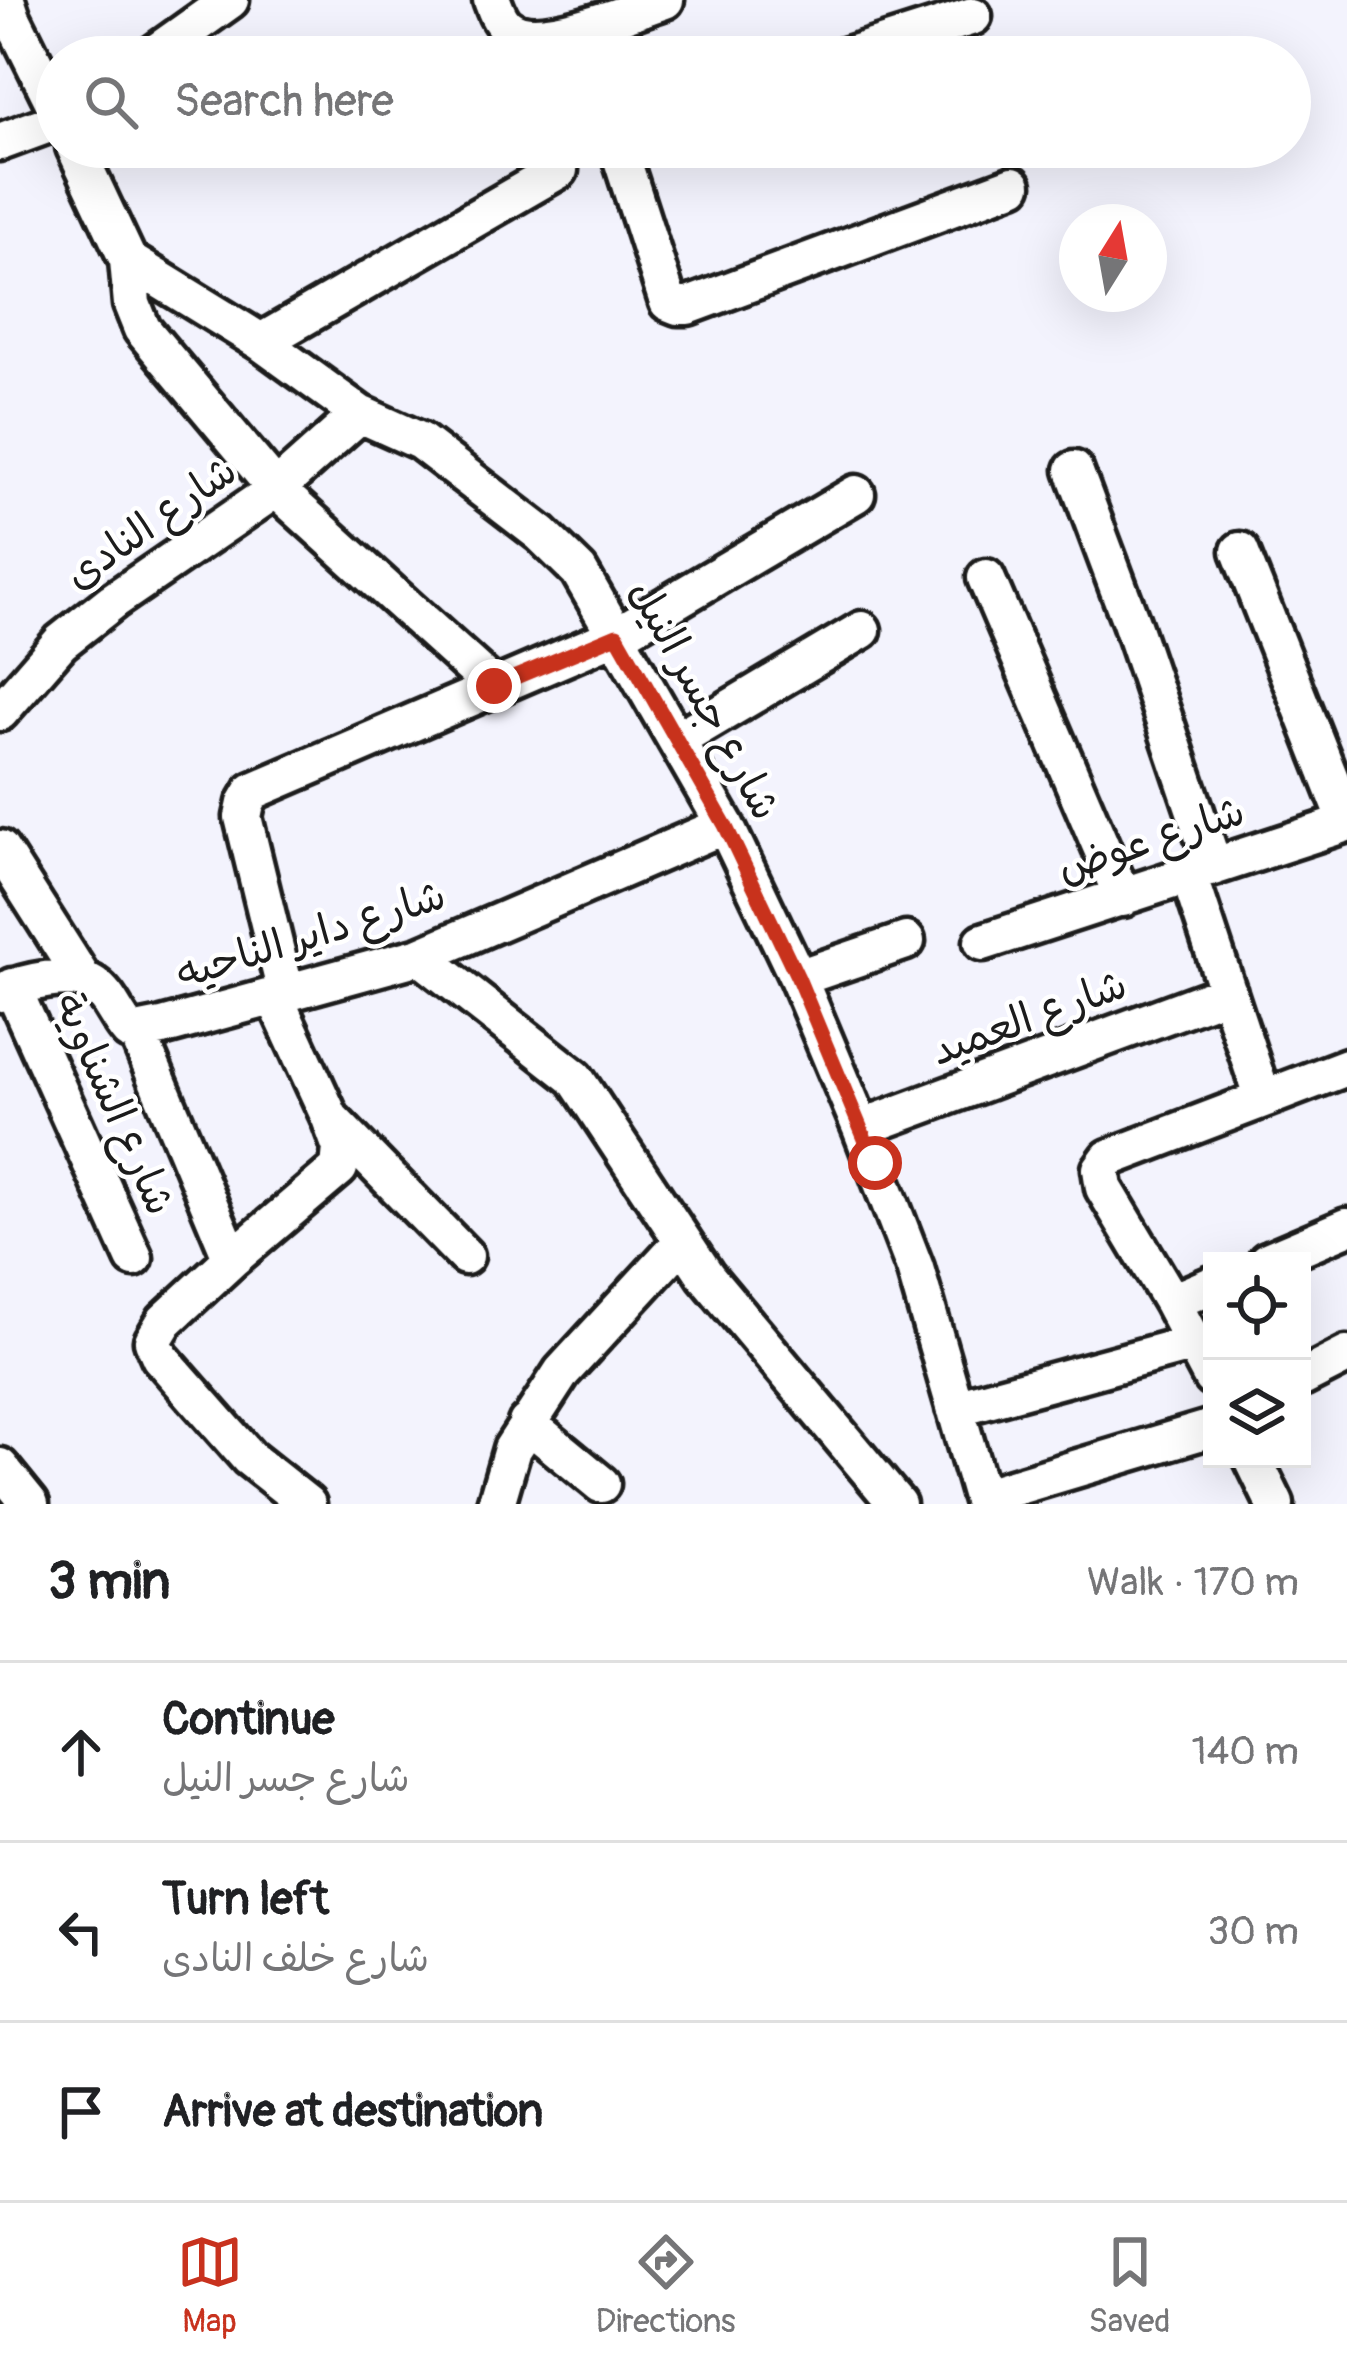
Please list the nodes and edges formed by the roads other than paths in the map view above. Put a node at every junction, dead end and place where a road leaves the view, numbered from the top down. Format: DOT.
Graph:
graph roads {
  1 [pos="230,0"];
  2 [pos="492,0"];
  3 [pos="665,0"];
  4 [pos="6,14"];
  5 [pos="973,16"];
  6 [pos="179,36"];
  7 [pos="532,36"];
  8 [pos="569,36"];
  9 [pos="910,36"];
  10 [pos="36,70"];
  11 [pos="36,129"];
  12 [pos="0,142"];
  13 [pos="85,168"];
  14 [pos="625,168"];
  15 [pos="559,170"];
  16 [pos="1013,185"];
  17 [pos="128,260"];
  18 [pos="261,342"];
  19 [pos="360,414"];
  20 [pos="1074,470"];
  21 [pos="276,490"];
  22 [pos="856,494"];
  23 [pos="1240,551"];
  24 [pos="986,578"];
  25 [pos="862,630"];
  26 [pos="617,635"];
  27 [pos="494,686"];
  28 [pos="0,712"];
  29 [pos="677,740"];
  30 [pos="1347,823"];
  31 [pos="725,825"];
  32 [pos="0,849"];
  33 [pos="1202,871"];
  34 [pos="1123,898"];
  35 [pos="906,941"];
  36 [pos="983,942"];
  37 [pos="420,956"];
  38 [pos="798,978"];
  39 [pos="82,979"];
  40 [pos="6,990"];
  41 [pos="1228,992"];
  42 [pos="280,995"];
  43 [pos="137,1032"];
  44 [pos="1347,1067"];
  45 [pos="1263,1099"];
  46 [pos="330,1118"];
  47 [pos="861,1128"];
  48 [pos="1347,1227"];
  49 [pos="682,1241"];
  50 [pos="1289,1252"];
  51 [pos="465,1256"];
  52 [pos="134,1258"];
  53 [pos="232,1259"];
  54 [pos="1203,1289"];
  55 [pos="1172,1301"];
  56 [pos="1194,1343"];
  57 [pos="1347,1355"];
  58 [pos="1203,1360"];
  59 [pos="1311,1373"];
  60 [pos="955,1408"];
  61 [pos="527,1423"];
  62 [pos="1203,1431"];
  63 [pos="0,1467"];
  64 [pos="1257,1468"];
  65 [pos="601,1484"];
  66 [pos="982,1501"];
  67 [pos="30,1504"];
  68 [pos="308,1504"];
  69 [pos="496,1504"];
  70 [pos="897,1504"];
  71 [pos="1275,1504"];
  1 -- 6 [label="street"];
  2 -- 7 [label="street"];
  3 -- 8 [label="street"];
  4 -- 10 [label="street"];
  5 -- 9 [label="street"];
  11 -- 12 [label="street"];
  13 -- 17 [label="street"];
  14 -- 16 [label="street"];
  15 -- 18 [label="street"];
  17 -- 18 [label="street, شارع جسر النيل"];
  17 -- 21 [label="street"];
  18 -- 19 [label="street, شارع جسر النيل"];
  19 -- 21 [label="street, شارع النادى"];
  19 -- 26 [label="street, شارع جسر النيل"];
  20 -- 33 [label="street"];
  21 -- 27 [label="street"];
  21 -- 28 [label="street, شارع النادى"];
  22 -- 26 [label="street"];
  23 -- 30 [label="street"];
  24 -- 34 [label="street"];
  25 -- 29 [label="street"];
  26 -- 27 [label="street"];
  26 -- 29 [label="street, شارع جسر النيل"];
  27 -- 42 [label="street"];
  29 -- 31 [label="street, شارع جسر النيل"];
  30 -- 33 [label="street, شارع عوض"];
  31 -- 37 [label="street, شارع داير الناحيه"];
  31 -- 38 [label="street, شارع جسر النيل"];
  32 -- 39 [label="street, شارع داير الناحيه"];
  33 -- 34 [label="street, شارع عوض"];
  33 -- 41 [label="street"];
  34 -- 36 [label="street, شارع عوض"];
  35 -- 38 [label="street"];
  37 -- 42 [label="street, شارع داير الناحيه"];
  37 -- 49 [label="street"];
  38 -- 47 [label="street, شارع جسر النيل"];
  39 -- 40 [label="street"];
  39 -- 43 [label="street, شارع داير الناحيه"];
  40 -- 52 [label="street, شارع الشناوية"];
  41 -- 45 [label="street"];
  41 -- 47 [label="street, شارع العميد"];
  42 -- 43 [label="street, شارع داير الناحيه"];
  42 -- 46 [label="street"];
  43 -- 53 [label="street"];
  44 -- 45 [label="street"];
  45 -- 55 [label="street"];
  46 -- 51 [label="street"];
  46 -- 53 [label="street"];
  47 -- 60 [label="street, شارع جسر النيل"];
  48 -- 50 [label="street"];
  49 -- 61 [label="street"];
  49 -- 70 [label="street"];
  53 -- 68 [label="street"];
  54 -- 55 [label="street"];
  55 -- 56 [label="street"];
  56 -- 58 [label="street"];
  56 -- 60 [label="street"];
  57 -- 59 [label="street"];
  60 -- 66 [label="street, شارع جسر النيل"];
  61 -- 65 [label="street"];
  61 -- 69 [label="street"];
  62 -- 66 [label="street"];
  63 -- 67 [label="street"];
  64 -- 71 [label="street"];
}
